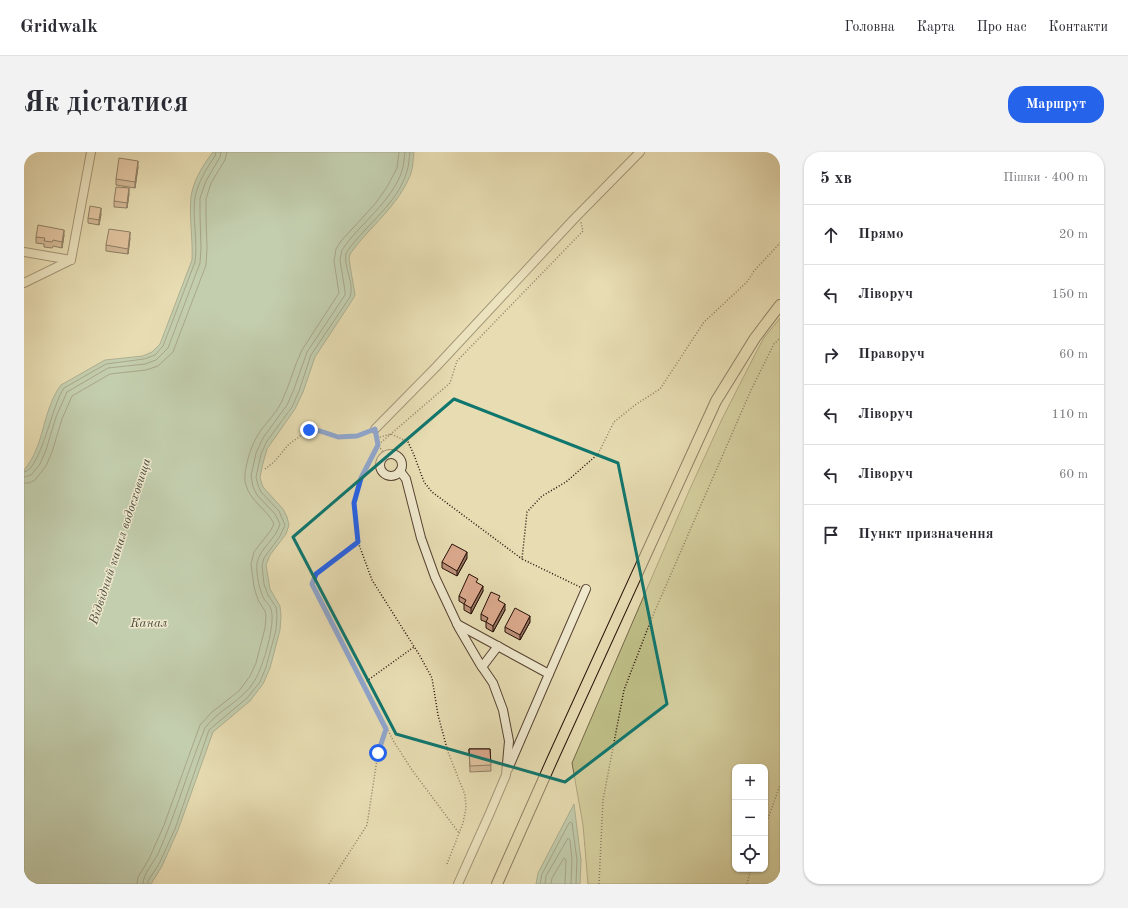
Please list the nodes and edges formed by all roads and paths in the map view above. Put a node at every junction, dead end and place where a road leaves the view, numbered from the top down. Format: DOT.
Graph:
graph roads {
  1 [pos="91,152"];
  2 [pos="640,152"];
  3 [pos="580,213"];
  4 [pos="780,243"];
  5 [pos="24,252"];
  6 [pos="71,260"];
  7 [pos="24,283"];
  8 [pos="780,305"];
  9 [pos="780,338"];
  10 [pos="375,429"];
  11 [pos="390,434"];
  12 [pos="377,438"];
  13 [pos="378,445"];
  14 [pos="386,456"];
  15 [pos="265,469"];
  16 [pos="400,471"];
  17 [pos="358,542"];
  18 [pos="522,559"];
  19 [pos="586,589"];
  20 [pos="457,624"];
  21 [pos="498,646"];
  22 [pos="414,647"];
  23 [pos="482,667"];
  24 [pos="549,674"];
  25 [pos="363,683"];
  26 [pos="386,729"];
  27 [pos="506,775"];
  28 [pos="780,785"];
  29 [pos="768,819"];
  30 [pos="459,833"];
  31 [pos="447,864"];
  32 [pos="750,872"];
  33 [pos="329,884"];
  34 [pos="458,884"];
  35 [pos="497,884"];
  36 [pos="599,884"];
  37 [pos="747,884"];
  1 -- 6 [label="street"];
  2 -- 3 [label="street"];
  3 -- 10 [label="street"];
  3 -- 11 [label="path"];
  4 -- 18 [label="path"];
  5 -- 6 [label="street"];
  6 -- 7 [label="street"];
  8 -- 35 [label="main road"];
  9 -- 36 [label="path"];
  10 -- 12 [label="path"];
  10 -- 15 [label="path"];
  11 -- 12 [label="path"];
  11 -- 13 [label="path"];
  11 -- 18 [label="path"];
  12 -- 13 [label="path"];
  13 -- 14 [label="path"];
  13 -- 17 [label="path"];
  14 -- 16 [label="street"];
  14 -- 16 [label="street"];
  16 -- 20 [label="street"];
  17 -- 22 [label="path"];
  17 -- 25 [label="path"];
  18 -- 19 [label="path"];
  19 -- 24 [label="street"];
  20 -- 21 [label="street"];
  20 -- 23 [label="street"];
  21 -- 23 [label="street"];
  21 -- 24 [label="street"];
  22 -- 25 [label="path"];
  22 -- 30 [label="path"];
  23 -- 27 [label="street"];
  24 -- 27 [label="street"];
  25 -- 26 [label="path"];
  26 -- 30 [label="path"];
  26 -- 33 [label="path"];
  27 -- 34 [label="street"];
  28 -- 29 [label="path"];
  30 -- 31 [label="path"];
  32 -- 37 [label="path"];
}
